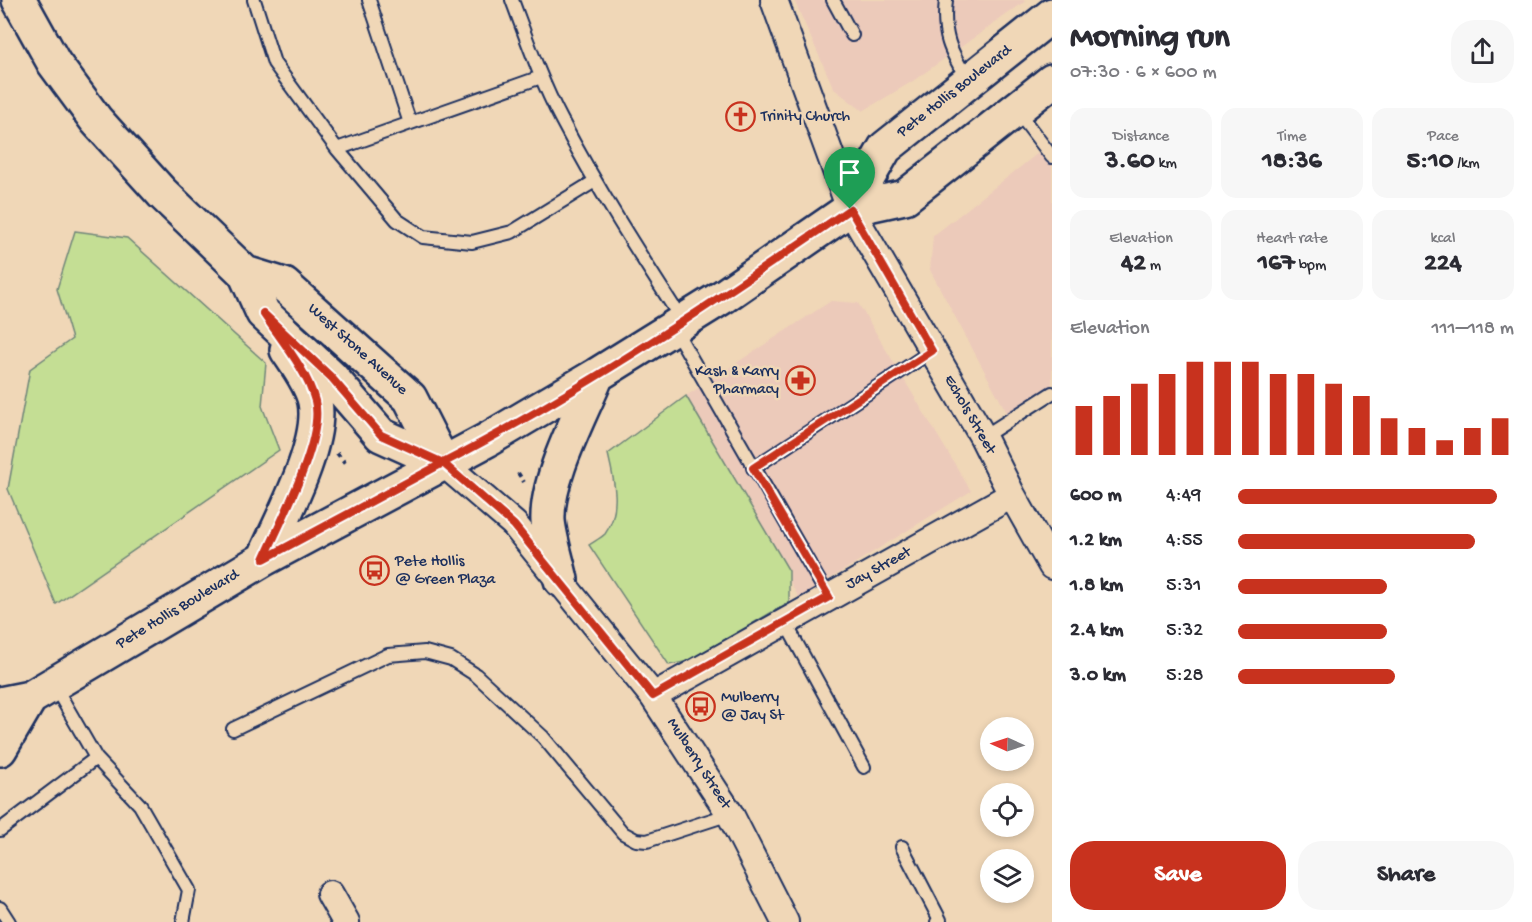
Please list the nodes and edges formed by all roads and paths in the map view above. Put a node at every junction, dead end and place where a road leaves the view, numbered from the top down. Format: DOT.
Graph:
graph roads {
  1 [pos="19,0"];
  2 [pos="254,0"];
  3 [pos="369,0"];
  4 [pos="512,0"];
  5 [pos="774,0"];
  6 [pos="833,0"];
  7 [pos="946,0"];
  8 [pos="1052,15"];
  9 [pos="852,34"];
  10 [pos="541,77"];
  11 [pos="1052,81"];
  12 [pos="969,83"];
  13 [pos="1015,108"];
  14 [pos="410,123"];
  15 [pos="337,149"];
  16 [pos="1052,157"];
  17 [pos="596,181"];
  18 [pos="850,209"];
  19 [pos="245,273"];
  20 [pos="263,313"];
  21 [pos="678,323"];
  22 [pos="932,351"];
  23 [pos="597,375"];
  24 [pos="1052,393"];
  25 [pos="983,437"];
  26 [pos="443,463"];
  27 [pos="753,468"];
  28 [pos="518,473"];
  29 [pos="526,486"];
  30 [pos="1012,495"];
  31 [pos="264,559"];
  32 [pos="1052,566"];
  33 [pos="561,580"];
  34 [pos="829,597"];
  35 [pos="785,622"];
  36 [pos="28,696"];
  37 [pos="653,696"];
  38 [pos="233,729"];
  39 [pos="0,749"];
  40 [pos="96,758"];
  41 [pos="864,767"];
  42 [pos="730,814"];
  43 [pos="0,830"];
  44 [pos="902,847"];
  45 [pos="330,894"];
  46 [pos="0,908"];
  47 [pos="9,922"];
  48 [pos="183,922"];
  49 [pos="346,922"];
  50 [pos="785,922"];
  51 [pos="938,922"];
  1 -- 19 [label="main road, West Stone Avenue"];
  2 -- 15 [label="lane"];
  3 -- 14 [label="lane"];
  4 -- 10 [label="lane"];
  5 -- 18 [label="street, Echols Street"];
  6 -- 9 [label="lane"];
  7 -- 12 [label="lane"];
  8 -- 12 [label="main road, Pete Hollis Boulevard"];
  10 -- 14 [label="lane"];
  10 -- 17 [label="lane"];
  11 -- 13 [label="main road, Pete Hollis Boulevard"];
  12 -- 18 [label="main road, Pete Hollis Boulevard"];
  13 -- 16 [label="lane"];
  13 -- 18 [label="main road, Pete Hollis Boulevard"];
  14 -- 15 [label="lane"];
  15 -- 17 [label="lane"];
  17 -- 21 [label="lane"];
  18 -- 21 [label="main road, Pete Hollis Boulevard"];
  18 -- 22 [label="street, Echols Street"];
  19 -- 20 [label="main road, West Stone Avenue"];
  19 -- 26 [label="main road, West Stone Avenue"];
  20 -- 26 [label="main road, West Stone Avenue"];
  20 -- 31 [label="main road"];
  21 -- 23 [label="main road, Pete Hollis Boulevard"];
  21 -- 27 [label="lane"];
  22 -- 25 [label="street, Echols Street"];
  22 -- 27 [label="lane"];
  23 -- 26 [label="main road, Pete Hollis Boulevard"];
  23 -- 33 [label="main road"];
  24 -- 25 [label="lane"];
  25 -- 30 [label="street, Echols Street"];
  26 -- 31 [label="main road, Pete Hollis Boulevard"];
  26 -- 33 [label="street, Mulberry Street"];
  27 -- 34 [label="lane"];
  28 -- 29 [label="path"];
  30 -- 32 [label="street, Echols Street"];
  30 -- 34 [label="street, Jay Street"];
  31 -- 36 [label="main road, Pete Hollis Boulevard"];
  33 -- 37 [label="street, Mulberry Street"];
  34 -- 35 [label="street, Jay Street"];
  35 -- 37 [label="street, Jay Street"];
  35 -- 41 [label="lane"];
  36 -- 39 [label="main road, Pete Hollis Boulevard"];
  36 -- 40 [label="lane"];
  37 -- 42 [label="street, Mulberry Street"];
  38 -- 42 [label="lane"];
  40 -- 43 [label="lane"];
  40 -- 48 [label="lane"];
  42 -- 50 [label="street, Mulberry Street"];
  44 -- 51 [label="lane"];
  45 -- 49 [label="street"];
  46 -- 47 [label="lane"];
}
